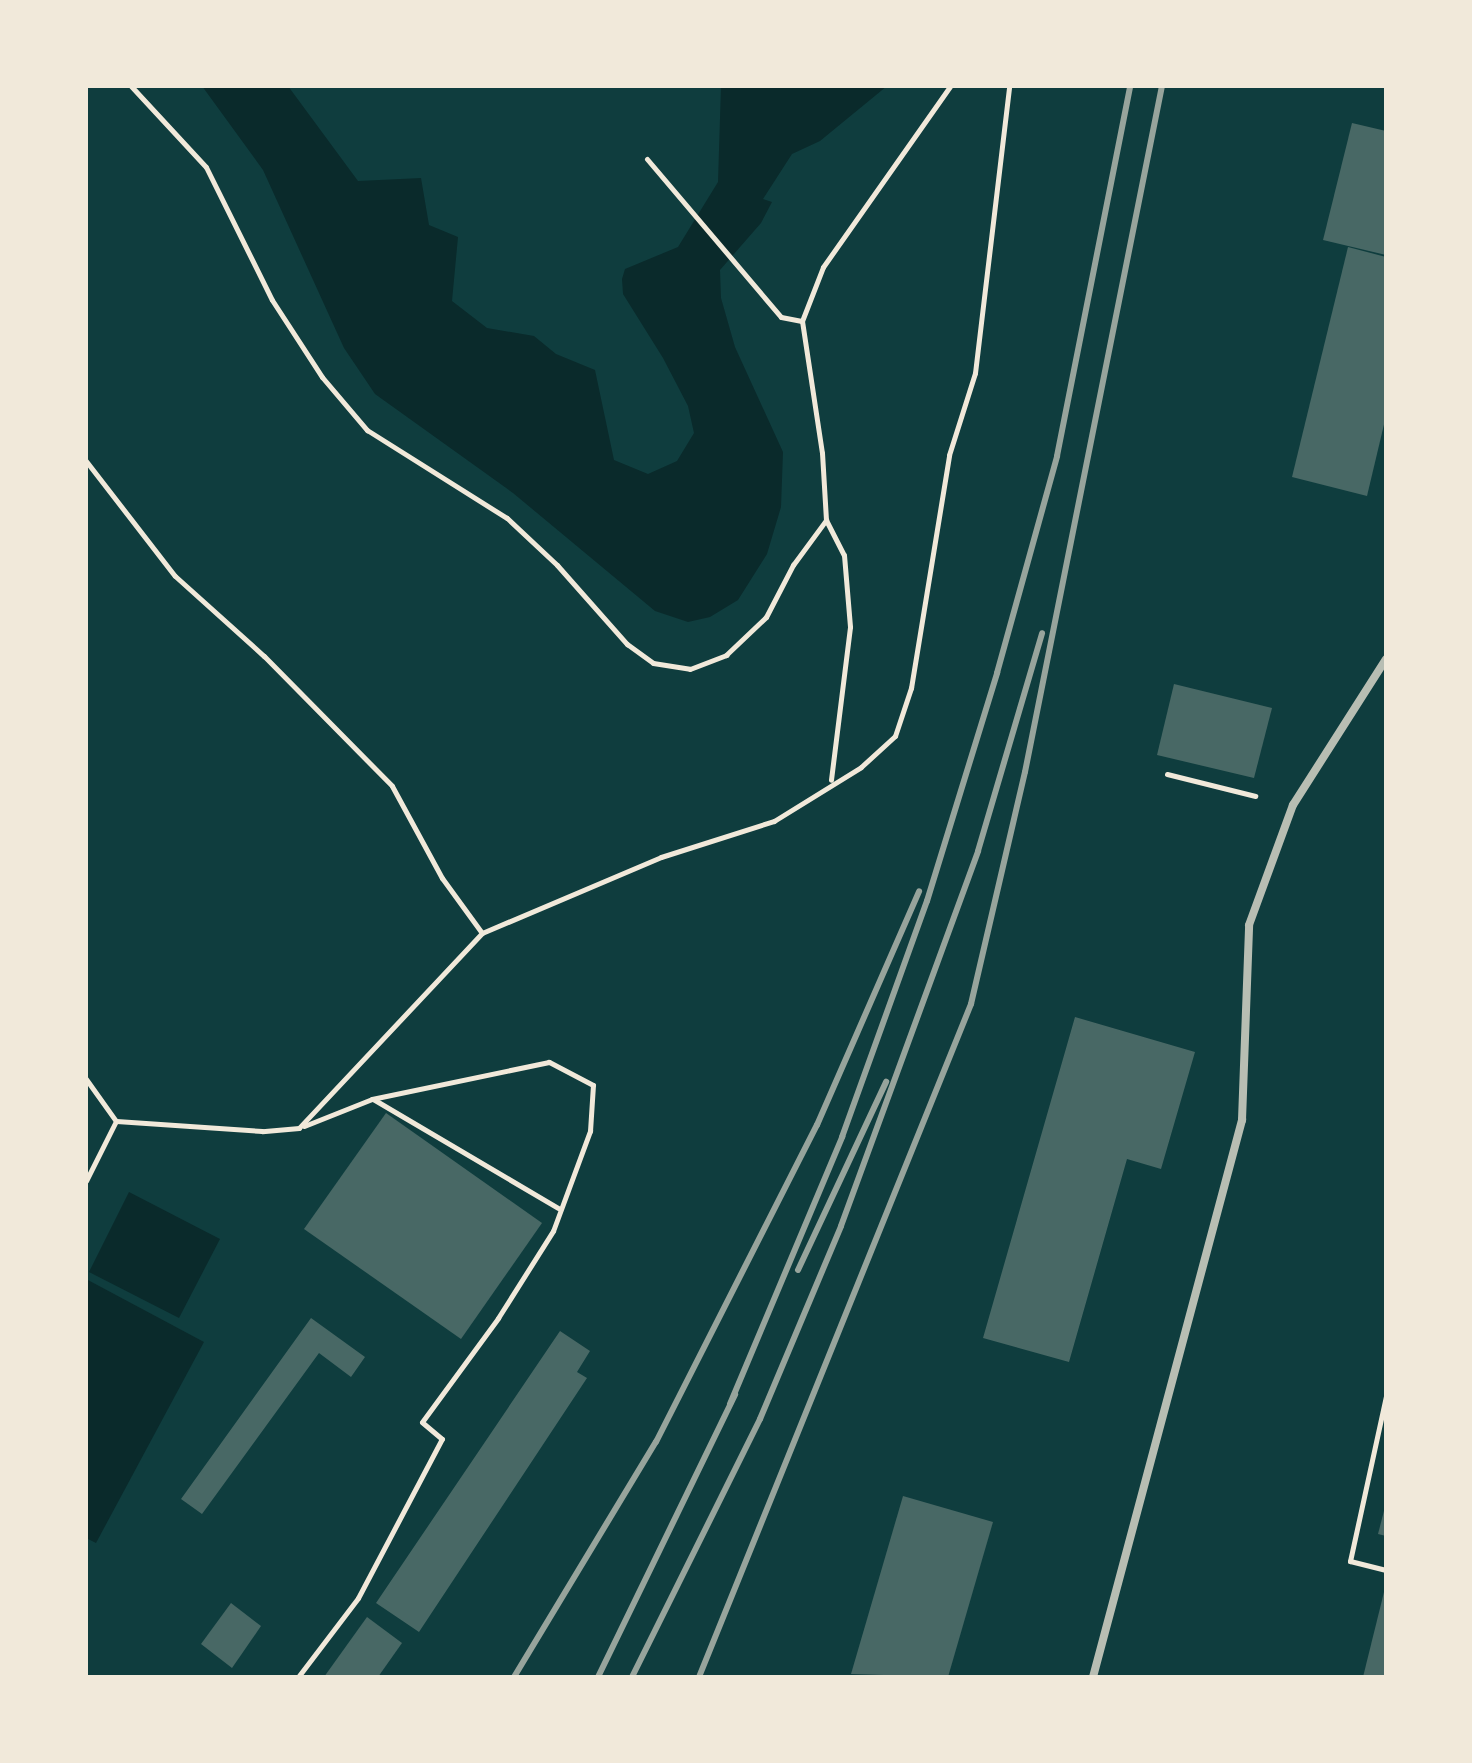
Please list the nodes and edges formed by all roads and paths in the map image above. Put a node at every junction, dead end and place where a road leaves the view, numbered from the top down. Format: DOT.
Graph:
graph roads {
  1 [pos="131,86"];
  2 [pos="950,86"];
  3 [pos="1009,86"];
  4 [pos="647,159"];
  5 [pos="802,321"];
  6 [pos="86,461"];
  7 [pos="826,520"];
  8 [pos="1386,659"];
  9 [pos="1167,774"];
  10 [pos="830,781"];
  11 [pos="1293,805"];
  12 [pos="482,933"];
  13 [pos="86,1079"];
  14 [pos="372,1099"];
  15 [pos="116,1121"];
  16 [pos="299,1128"];
  17 [pos="86,1181"];
  18 [pos="558,1208"];
  19 [pos="1386,1396"];
  20 [pos="1386,1570"];
  21 [pos="298,1677"];
  22 [pos="1093,1677"];
  1 -- 7 [label="path"];
  2 -- 5 [label="path"];
  3 -- 10 [label="path"];
  4 -- 5 [label="path"];
  5 -- 7 [label="path"];
  6 -- 12 [label="path"];
  7 -- 10 [label="path"];
  8 -- 11 [label="street"];
  9 -- 11 [label="path"];
  10 -- 12 [label="path"];
  11 -- 22 [label="street"];
  12 -- 16 [label="path"];
  13 -- 15 [label="path"];
  14 -- 16 [label="path"];
  14 -- 18 [label="path"];
  14 -- 18 [label="path"];
  15 -- 16 [label="path"];
  15 -- 17 [label="path"];
  18 -- 21 [label="path"];
  19 -- 20 [label="path"];
}
